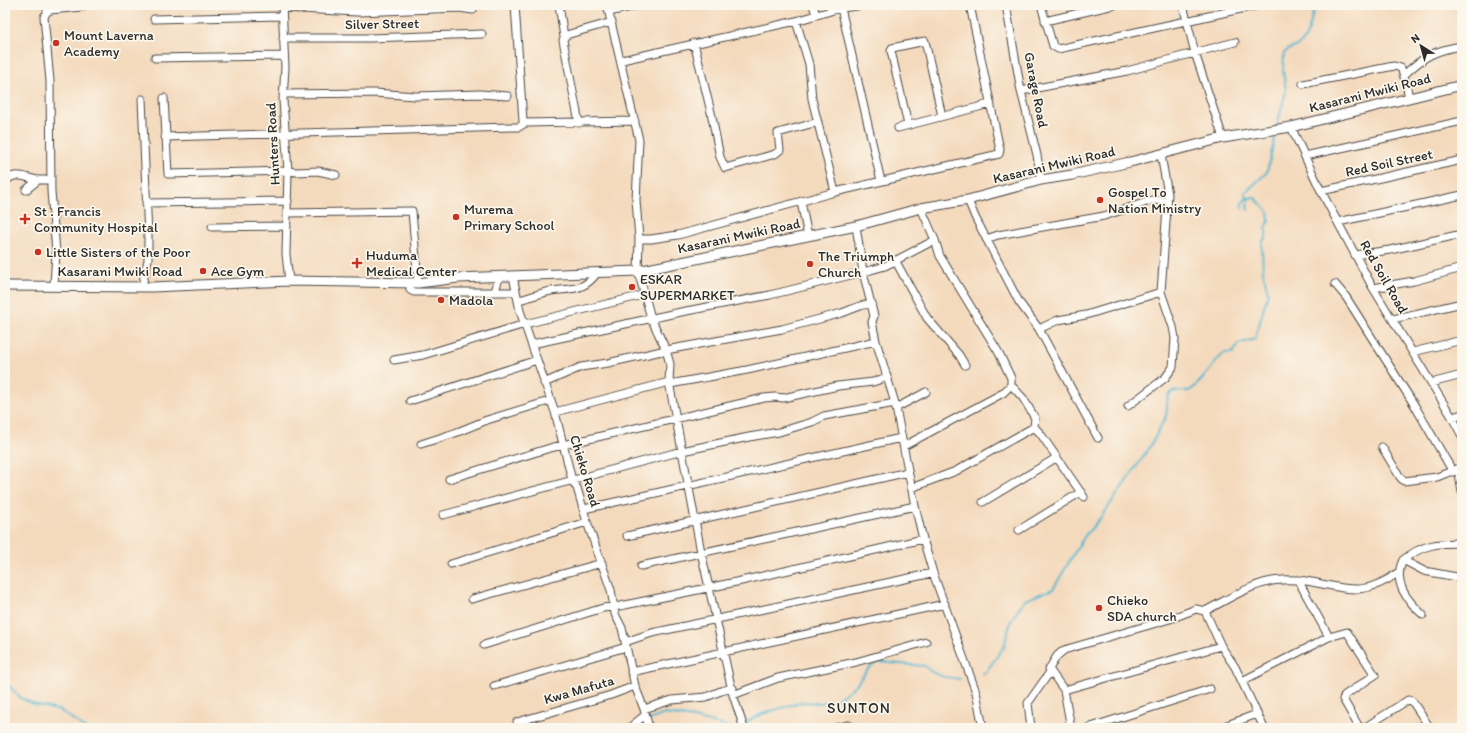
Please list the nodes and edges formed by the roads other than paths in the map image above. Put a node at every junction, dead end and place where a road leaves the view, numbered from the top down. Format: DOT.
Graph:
graph roads {
  1 [pos="84,5"];
  2 [pos="515,5"];
  3 [pos="559,5"];
  4 [pos="639,5"];
  5 [pos="813,5"];
  6 [pos="864,5"];
  7 [pos="970,5"];
  8 [pos="1006,5"];
  9 [pos="1041,5"];
  10 [pos="1114,5"];
  11 [pos="1183,5"];
  12 [pos="1259,5"];
  13 [pos="608,8"];
  14 [pos="841,8"];
  15 [pos="282,10"];
  16 [pos="473,10"];
  17 [pos="816,15"];
  18 [pos="154,19"];
  19 [pos="796,21"];
  20 [pos="1045,21"];
  21 [pos="612,22"];
  22 [pos="1188,22"];
  23 [pos="482,34"];
  24 [pos="564,37"];
  25 [pos="283,38"];
  26 [pos="1234,42"];
  27 [pos="694,43"];
  28 [pos="1462,46"];
  29 [pos="1195,53"];
  30 [pos="284,56"];
  31 [pos="155,58"];
  32 [pos="622,60"];
  33 [pos="1404,75"];
  34 [pos="1303,84"];
  35 [pos="1462,85"];
  36 [pos="1021,91"];
  37 [pos="283,94"];
  38 [pos="508,96"];
  39 [pos="164,98"];
  40 [pos="1409,98"];
  41 [pos="142,99"];
  42 [pos="990,104"];
  43 [pos="942,116"];
  44 [pos="635,121"];
  45 [pos="1462,121"];
  46 [pos="818,122"];
  47 [pos="525,123"];
  48 [pos="579,123"];
  49 [pos="908,125"];
  50 [pos="1291,127"];
  51 [pos="898,128"];
  52 [pos="285,134"];
  53 [pos="165,137"];
  54 [pos="1223,138"];
  55 [pos="1161,155"];
  56 [pos="1305,156"];
  57 [pos="1462,160"];
  58 [pos="288,170"];
  59 [pos="336,175"];
  60 [pos="38,180"];
  61 [pos="51,180"];
  62 [pos="1041,180"];
  63 [pos="881,181"];
  64 [pos="5,183"];
  65 [pos="26,190"];
  66 [pos="1321,191"];
  67 [pos="835,192"];
  68 [pos="1462,195"];
  69 [pos="968,200"];
  70 [pos="288,201"];
  71 [pos="1166,201"];
  72 [pos="801,202"];
  73 [pos="146,203"];
  74 [pos="921,208"];
  75 [pos="288,213"];
  76 [pos="1338,222"];
  77 [pos="287,226"];
  78 [pos="856,226"];
  79 [pos="212,227"];
  80 [pos="1462,234"];
  81 [pos="808,236"];
  82 [pos="639,239"];
  83 [pos="986,239"];
  84 [pos="935,240"];
  85 [pos="1355,255"];
  86 [pos="895,260"];
  87 [pos="1462,268"];
  88 [pos="638,271"];
  89 [pos="863,272"];
  90 [pos="597,273"];
  91 [pos="513,276"];
  92 [pos="500,277"];
  93 [pos="458,278"];
  94 [pos="445,279"];
  95 [pos="289,281"];
  96 [pos="414,282"];
  97 [pos="1335,284"];
  98 [pos="5,286"];
  99 [pos="54,286"];
  100 [pos="142,286"];
  101 [pos="1373,288"];
  102 [pos="446,291"];
  103 [pos="461,291"];
  104 [pos="495,292"];
  105 [pos="1161,292"];
  106 [pos="643,295"];
  107 [pos="517,296"];
  108 [pos="872,303"];
  109 [pos="1462,304"];
  110 [pos="651,318"];
  111 [pos="1393,319"];
  112 [pos="525,324"];
  113 [pos="1039,329"];
  114 [pos="1462,340"];
  115 [pos="876,341"];
  116 [pos="532,344"];
  117 [pos="666,350"];
  118 [pos="1413,352"];
  119 [pos="394,360"];
  120 [pos="537,360"];
  121 [pos="965,365"];
  122 [pos="1462,375"];
  123 [pos="888,377"];
  124 [pos="544,383"];
  125 [pos="669,383"];
  126 [pos="1431,383"];
  127 [pos="1011,385"];
  128 [pos="926,392"];
  129 [pos="410,401"];
  130 [pos="550,401"];
  131 [pos="896,405"];
  132 [pos="1128,406"];
  133 [pos="555,412"];
  134 [pos="1462,414"];
  135 [pos="1452,417"];
  136 [pos="675,418"];
  137 [pos="1034,427"];
  138 [pos="1462,436"];
  139 [pos="901,438"];
  140 [pos="1098,438"];
  141 [pos="421,444"];
  142 [pos="563,445"];
  143 [pos="904,446"];
  144 [pos="1382,447"];
  145 [pos="682,451"];
  146 [pos="1056,458"];
  147 [pos="1457,470"];
  148 [pos="908,472"];
  149 [pos="449,479"];
  150 [pos="572,480"];
  151 [pos="689,485"];
  152 [pos="911,488"];
  153 [pos="1462,492"];
  154 [pos="983,502"];
  155 [pos="915,506"];
  156 [pos="584,509"];
  157 [pos="443,515"];
  158 [pos="696,521"];
  159 [pos="587,522"];
  160 [pos="1019,530"];
  161 [pos="627,536"];
  162 [pos="923,539"];
  163 [pos="1462,543"];
  164 [pos="701,552"];
  165 [pos="1403,560"];
  166 [pos="602,563"];
  167 [pos="451,564"];
  168 [pos="641,566"];
  169 [pos="1399,572"];
  170 [pos="933,573"];
  171 [pos="1462,578"];
  172 [pos="1298,580"];
  173 [pos="709,587"];
  174 [pos="472,599"];
  175 [pos="945,604"];
  176 [pos="614,606"];
  177 [pos="1205,611"];
  178 [pos="1423,615"];
  179 [pos="716,619"];
  180 [pos="1329,637"];
  181 [pos="926,642"];
  182 [pos="484,644"];
  183 [pos="626,644"];
  184 [pos="1221,646"];
  185 [pos="724,652"];
  186 [pos="631,672"];
  187 [pos="1050,672"];
  188 [pos="1242,681"];
  189 [pos="494,686"];
  190 [pos="635,686"];
  191 [pos="1210,689"];
  192 [pos="1064,690"];
  193 [pos="733,692"];
  194 [pos="1257,714"];
  195 [pos="646,720"];
  196 [pos="516,722"];
  197 [pos="849,725"];
  198 [pos="629,728"];
  199 [pos="744,728"];
  200 [pos="836,728"];
  201 [pos="983,728"];
  202 [pos="1031,728"];
  203 [pos="1071,728"];
  204 [pos="1088,728"];
  205 [pos="1219,728"];
  206 [pos="1264,728"];
  207 [pos="1430,728"];
  1 -- 61 [label="street"];
  2 -- 47 [label="street"];
  3 -- 24 [label="street"];
  4 -- 13 [label="street"];
  5 -- 17 [label="street"];
  6 -- 14 [label="street"];
  7 -- 42 [label="street"];
  8 -- 36 [label="street, Garage Road"];
  9 -- 20 [label="street"];
  10 -- 20 [label="street"];
  11 -- 22 [label="street"];
  12 -- 22 [label="street"];
  13 -- 21 [label="street"];
  14 -- 17 [label="street"];
  14 -- 63 [label="street"];
  15 -- 16 [label="street"];
  15 -- 18 [label="street"];
  15 -- 25 [label="street, Hunters Road"];
  17 -- 19 [label="street"];
  19 -- 27 [label="street"];
  19 -- 46 [label="street"];
  20 -- 22 [label="street"];
  21 -- 24 [label="street"];
  21 -- 32 [label="street"];
  22 -- 29 [label="street"];
  23 -- 25 [label="street, Silver Street"];
  24 -- 48 [label="street"];
  25 -- 30 [label="street, Hunters Road"];
  26 -- 29 [label="street"];
  27 -- 32 [label="street"];
  27 -- 46 [label="street"];
  28 -- 33 [label="street"];
  29 -- 36 [label="street"];
  29 -- 54 [label="street"];
  30 -- 31 [label="street"];
  30 -- 37 [label="street, Hunters Road"];
  32 -- 44 [label="street"];
  33 -- 34 [label="street"];
  33 -- 40 [label="street"];
  35 -- 40 [label="main road, Kasarani Mwiki Road"];
  36 -- 62 [label="street, Garage Road"];
  37 -- 38 [label="street"];
  37 -- 52 [label="street, Hunters Road"];
  39 -- 53 [label="street"];
  40 -- 50 [label="main road, Kasarani Mwiki Road"];
  41 -- 73 [label="street"];
  42 -- 43 [label="street"];
  42 -- 63 [label="street"];
  43 -- 49 [label="street"];
  43 -- 49 [label="street"];
  44 -- 48 [label="street"];
  44 -- 82 [label="street"];
  45 -- 56 [label="street"];
  46 -- 67 [label="street"];
  47 -- 48 [label="street"];
  47 -- 52 [label="street"];
  49 -- 51 [label="street"];
  50 -- 54 [label="main road, Kasarani Mwiki Road"];
  50 -- 56 [label="street, Red Soil Road"];
  52 -- 53 [label="street"];
  52 -- 58 [label="street, Hunters Road"];
  53 -- 58 [label="street"];
  54 -- 55 [label="main road, Kasarani Mwiki Road"];
  55 -- 62 [label="main road, Kasarani Mwiki Road"];
  55 -- 71 [label="street"];
  56 -- 66 [label="street, Red Soil Road"];
  57 -- 66 [label="street, Red Soil Street"];
  58 -- 59 [label="street"];
  58 -- 70 [label="street, Hunters Road"];
  60 -- 61 [label="street"];
  60 -- 64 [label="street"];
  60 -- 65 [label="street"];
  61 -- 99 [label="street"];
  62 -- 69 [label="main road, Kasarani Mwiki Road"];
  63 -- 67 [label="street"];
  66 -- 76 [label="street, Red Soil Road"];
  67 -- 72 [label="street"];
  68 -- 76 [label="street"];
  69 -- 74 [label="main road, Kasarani Mwiki Road"];
  69 -- 83 [label="street"];
  70 -- 73 [label="street"];
  70 -- 75 [label="street, Hunters Road"];
  71 -- 83 [label="street"];
  71 -- 105 [label="street"];
  72 -- 81 [label="street"];
  72 -- 82 [label="street"];
  73 -- 100 [label="street"];
  74 -- 78 [label="main road, Kasarani Mwiki Road"];
  74 -- 84 [label="street"];
  75 -- 77 [label="street, Hunters Road"];
  75 -- 96 [label="street"];
  76 -- 85 [label="street, Red Soil Road"];
  77 -- 79 [label="street"];
  77 -- 95 [label="street, Hunters Road"];
  78 -- 81 [label="main road, Kasarani Mwiki Road"];
  78 -- 89 [label="street"];
  80 -- 85 [label="street"];
  81 -- 88 [label="main road, Kasarani Mwiki Road"];
  82 -- 88 [label="street"];
  83 -- 113 [label="street"];
  84 -- 86 [label="street"];
  84 -- 127 [label="street"];
  85 -- 101 [label="street, Red Soil Road"];
  86 -- 89 [label="street"];
  86 -- 121 [label="street"];
  87 -- 101 [label="street"];
  88 -- 90 [label="main road, Kasarani Mwiki Road"];
  88 -- 106 [label="street"];
  89 -- 108 [label="street"];
  89 -- 110 [label="street"];
  90 -- 91 [label="main road, Kasarani Mwiki Road"];
  90 -- 107 [label="street"];
  91 -- 92 [label="main road, Kasarani Mwiki Road"];
  91 -- 107 [label="street, Chieko Road"];
  92 -- 93 [label="main road, Kasarani Mwiki Road"];
  92 -- 104 [label="street"];
  93 -- 94 [label="main road, Kasarani Mwiki Road"];
  93 -- 103 [label="street"];
  94 -- 96 [label="main road, Kasarani Mwiki Road"];
  94 -- 102 [label="street"];
  95 -- 96 [label="main road, Kasarani Mwiki Road"];
  95 -- 100 [label="main road, Kasarani Mwiki Road"];
  96 -- 102 [label="street"];
  97 -- 147 [label="street"];
  98 -- 99 [label="main road, Kasarani Mwiki Road"];
  99 -- 100 [label="main road, Kasarani Mwiki Road"];
  101 -- 111 [label="street, Red Soil Road"];
  102 -- 103 [label="street"];
  103 -- 104 [label="street"];
  104 -- 107 [label="street"];
  105 -- 113 [label="street"];
  105 -- 132 [label="street"];
  106 -- 110 [label="street"];
  106 -- 112 [label="street"];
  107 -- 112 [label="street, Chieko Road"];
  108 -- 115 [label="street"];
  108 -- 117 [label="street"];
  109 -- 111 [label="street"];
  110 -- 116 [label="street"];
  110 -- 117 [label="street"];
  111 -- 118 [label="street, Red Soil Road"];
  112 -- 116 [label="street, Chieko Road"];
  112 -- 119 [label="street"];
  113 -- 140 [label="street"];
  114 -- 118 [label="street"];
  115 -- 123 [label="street"];
  115 -- 125 [label="street"];
  116 -- 120 [label="street, Chieko Road"];
  117 -- 124 [label="street"];
  117 -- 125 [label="street"];
  118 -- 126 [label="street, Red Soil Road"];
  120 -- 124 [label="street, Chieko Road"];
  120 -- 129 [label="street"];
  122 -- 126 [label="street"];
  123 -- 131 [label="street"];
  123 -- 136 [label="street"];
  124 -- 130 [label="street, Chieko Road"];
  125 -- 133 [label="street"];
  125 -- 136 [label="street"];
  126 -- 135 [label="street, Red Soil Road"];
  127 -- 137 [label="street"];
  127 -- 143 [label="street"];
  128 -- 131 [label="street"];
  130 -- 133 [label="street, Chieko Road"];
  130 -- 141 [label="street"];
  131 -- 139 [label="street"];
  131 -- 145 [label="street"];
  133 -- 142 [label="street, Chieko Road"];
  134 -- 135 [label="street"];
  135 -- 138 [label="street, Red Soil Road"];
  136 -- 142 [label="street"];
  136 -- 145 [label="street"];
  137 -- 146 [label="street"];
  137 -- 152 [label="street"];
  139 -- 143 [label="street"];
  139 -- 151 [label="street"];
  142 -- 149 [label="street"];
  142 -- 150 [label="street, Chieko Road"];
  143 -- 148 [label="street"];
  144 -- 147 [label="street"];
  145 -- 150 [label="street"];
  145 -- 151 [label="street"];
  146 -- 154 [label="street"];
  146 -- 160 [label="street"];
  147 -- 153 [label="street"];
  148 -- 152 [label="street"];
  148 -- 158 [label="street"];
  150 -- 156 [label="street, Chieko Road"];
  150 -- 157 [label="street"];
  151 -- 156 [label="street"];
  151 -- 158 [label="street"];
  152 -- 155 [label="street"];
  155 -- 162 [label="street"];
  155 -- 164 [label="street"];
  156 -- 159 [label="street, Chieko Road"];
  158 -- 161 [label="street"];
  158 -- 164 [label="street"];
  159 -- 166 [label="street, Chieko Road"];
  159 -- 167 [label="street"];
  162 -- 170 [label="street"];
  162 -- 173 [label="street"];
  163 -- 165 [label="street"];
  164 -- 168 [label="street"];
  164 -- 173 [label="street"];
  165 -- 169 [label="street"];
  165 -- 171 [label="street"];
  166 -- 174 [label="street"];
  166 -- 176 [label="street, Chieko Road"];
  169 -- 172 [label="street"];
  169 -- 178 [label="street"];
  170 -- 175 [label="street"];
  170 -- 179 [label="street"];
  172 -- 177 [label="street"];
  172 -- 180 [label="street"];
  173 -- 176 [label="street"];
  173 -- 179 [label="street"];
  175 -- 185 [label="street"];
  175 -- 201 [label="street"];
  176 -- 182 [label="street"];
  176 -- 183 [label="street, Chieko Road"];
  177 -- 184 [label="street"];
  177 -- 187 [label="street"];
  179 -- 183 [label="street"];
  179 -- 185 [label="street"];
  180 -- 188 [label="street"];
  180 -- 207 [label="street"];
  181 -- 193 [label="street"];
  183 -- 186 [label="street, Chieko Road"];
  183 -- 189 [label="street"];
  184 -- 188 [label="street"];
  184 -- 192 [label="street"];
  185 -- 186 [label="street"];
  185 -- 193 [label="street"];
  186 -- 190 [label="street, Kwa Mafuta"];
  187 -- 192 [label="street"];
  187 -- 202 [label="street"];
  188 -- 194 [label="street"];
  190 -- 195 [label="street"];
  190 -- 196 [label="street, Kwa Mafuta"];
  191 -- 204 [label="street"];
  192 -- 203 [label="street"];
  193 -- 195 [label="street"];
  193 -- 199 [label="street"];
  194 -- 205 [label="street"];
  194 -- 206 [label="street"];
  195 -- 198 [label="street"];
  197 -- 200 [label="street"];
}
